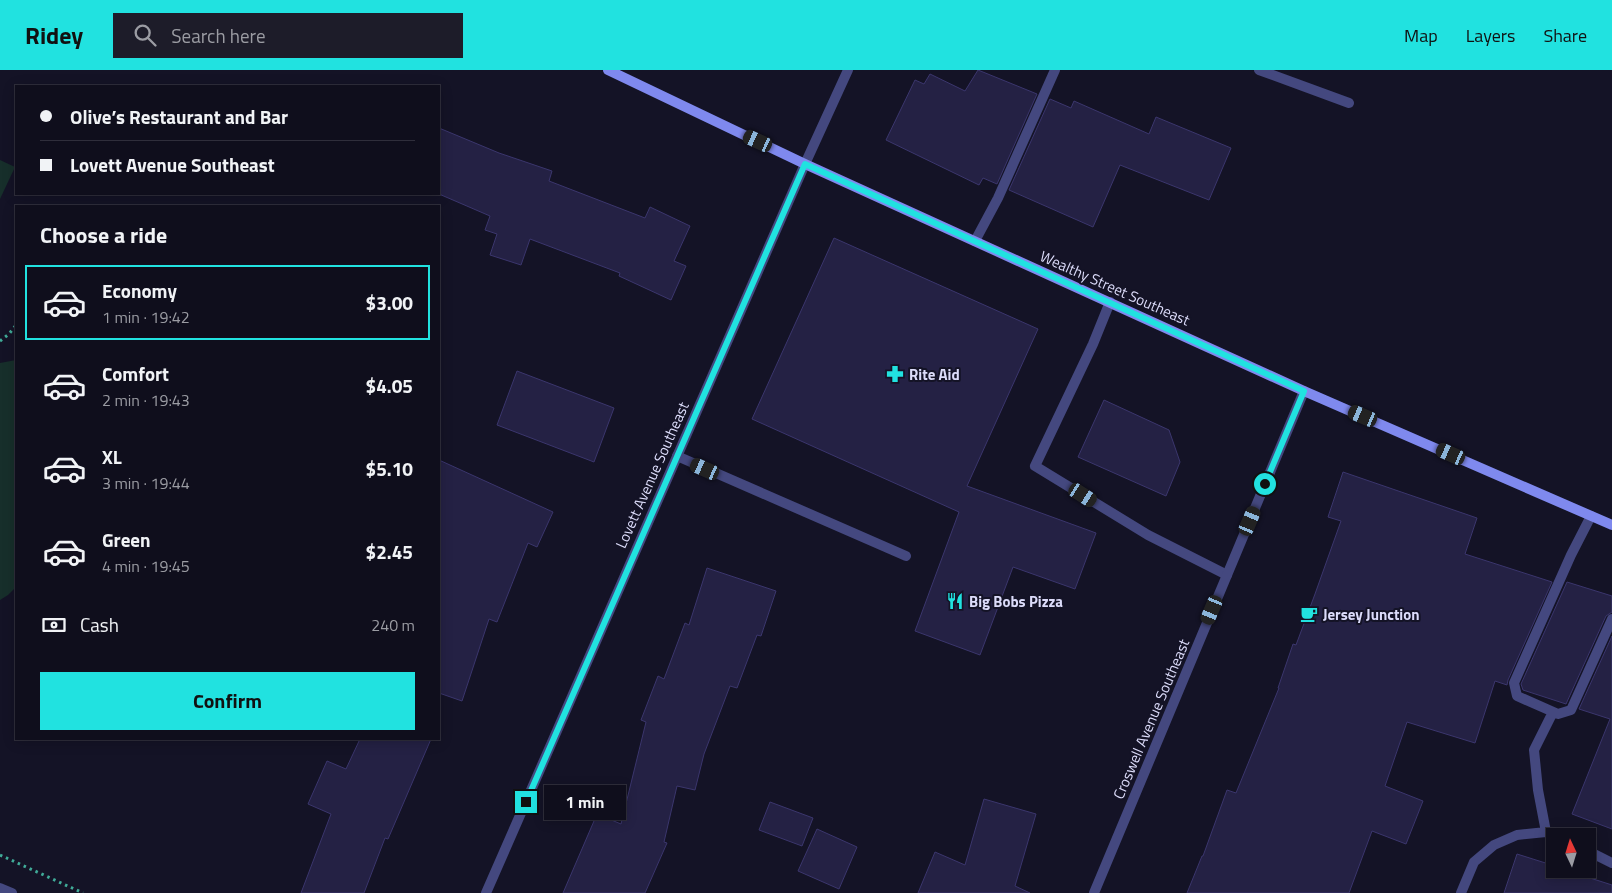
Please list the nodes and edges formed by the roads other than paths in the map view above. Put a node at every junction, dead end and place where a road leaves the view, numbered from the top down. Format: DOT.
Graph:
graph roads {
  1 [pos="608,70"];
  2 [pos="848,70"];
  3 [pos="1055,70"];
  4 [pos="1259,70"];
  5 [pos="1349,103"];
  6 [pos="805,164"];
  7 [pos="975,241"];
  8 [pos="1110,302"];
  9 [pos="1304,391"];
  10 [pos="677,456"];
  11 [pos="1591,516"];
  12 [pos="1612,525"];
  13 [pos="906,556"];
  14 [pos="1227,575"];
  15 [pos="1612,619"];
  16 [pos="1553,712"];
  17 [pos="1546,832"];
  18 [pos="1596,855"];
  19 [pos="1612,863"];
  20 [pos="0,888"];
  21 [pos="12,893"];
  22 [pos="486,893"];
  23 [pos="1094,893"];
  24 [pos="1461,893"];
  1 -- 6 [label="main road, Wealthy Street Southeast"];
  2 -- 6 [label="street, Lovett Avenue Southeast"];
  3 -- 7 [label="street"];
  4 -- 5 [label="street"];
  6 -- 7 [label="main road, Wealthy Street Southeast"];
  6 -- 10 [label="street, Lovett Avenue Southeast"];
  7 -- 8 [label="main road, Wealthy Street Southeast"];
  8 -- 9 [label="main road, Wealthy Street Southeast"];
  8 -- 14 [label="street"];
  9 -- 11 [label="main road, Wealthy Street Southeast"];
  9 -- 14 [label="street, Croswell Avenue Southeast"];
  10 -- 13 [label="street"];
  10 -- 22 [label="street, Lovett Avenue Southeast"];
  11 -- 12 [label="main road, Wealthy Street Southeast"];
  11 -- 16 [label="street"];
  14 -- 23 [label="street, Croswell Avenue Southeast"];
  15 -- 16 [label="street"];
  16 -- 17 [label="street"];
  17 -- 24 [label="street"];
  18 -- 19 [label="street"];
  20 -- 21 [label="street"];
}
